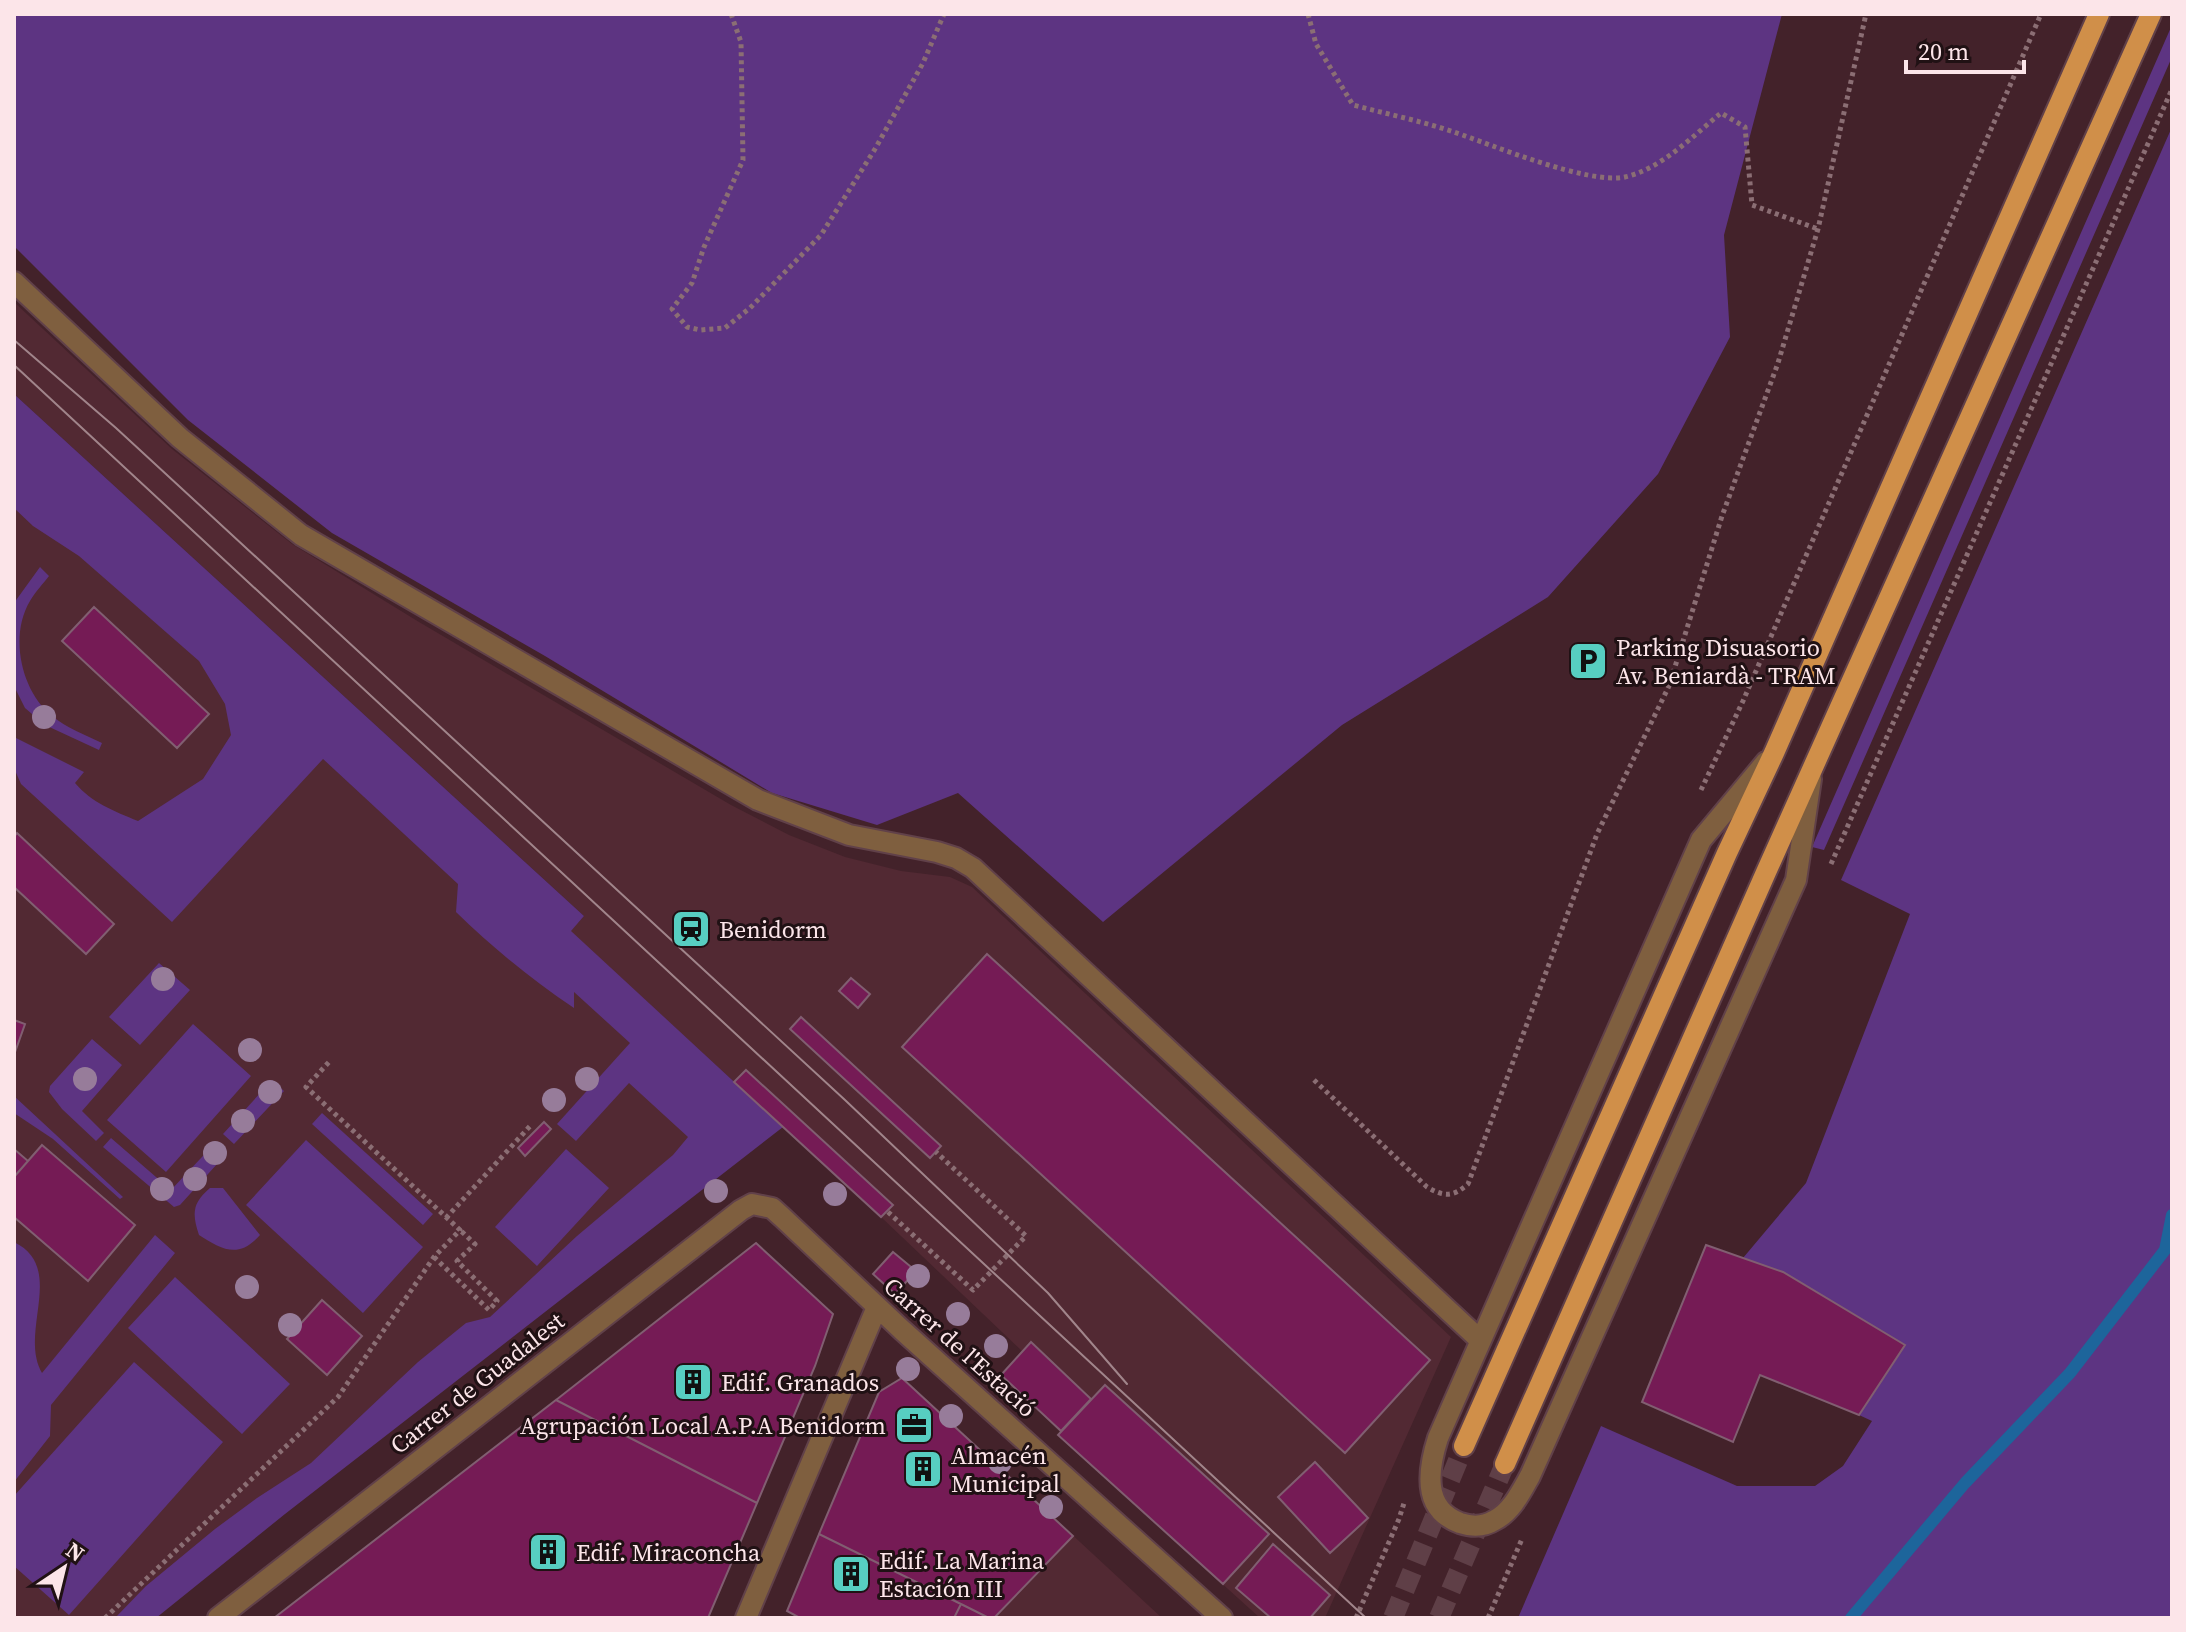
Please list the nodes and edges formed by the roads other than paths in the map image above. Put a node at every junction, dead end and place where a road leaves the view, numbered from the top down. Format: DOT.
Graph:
graph roads {
  1 [pos="2099,14"];
  2 [pos="2151,14"];
  3 [pos="14,282"];
  4 [pos="1774,753"];
  5 [pos="1812,771"];
  6 [pos="772,1208"];
  7 [pos="877,1307"];
  8 [pos="1480,1340"];
  9 [pos="1464,1446"];
  10 [pos="1505,1464"];
  11 [pos="748,1617"];
  12 [pos="218,1618"];
  13 [pos="1222,1618"];
  1 -- 4 [label="main road"];
  2 -- 5 [label="main road"];
  3 -- 8 [label="street"];
  4 -- 8 [label="street"];
  4 -- 9 [label="main road"];
  5 -- 8 [label="street"];
  5 -- 10 [label="main road"];
  6 -- 7 [label="street, Carrer de l'Estació"];
  6 -- 12 [label="street, Carrer de Guadalest"];
  7 -- 11 [label="street"];
  7 -- 13 [label="street, Carrer de l'Estació"];
}
